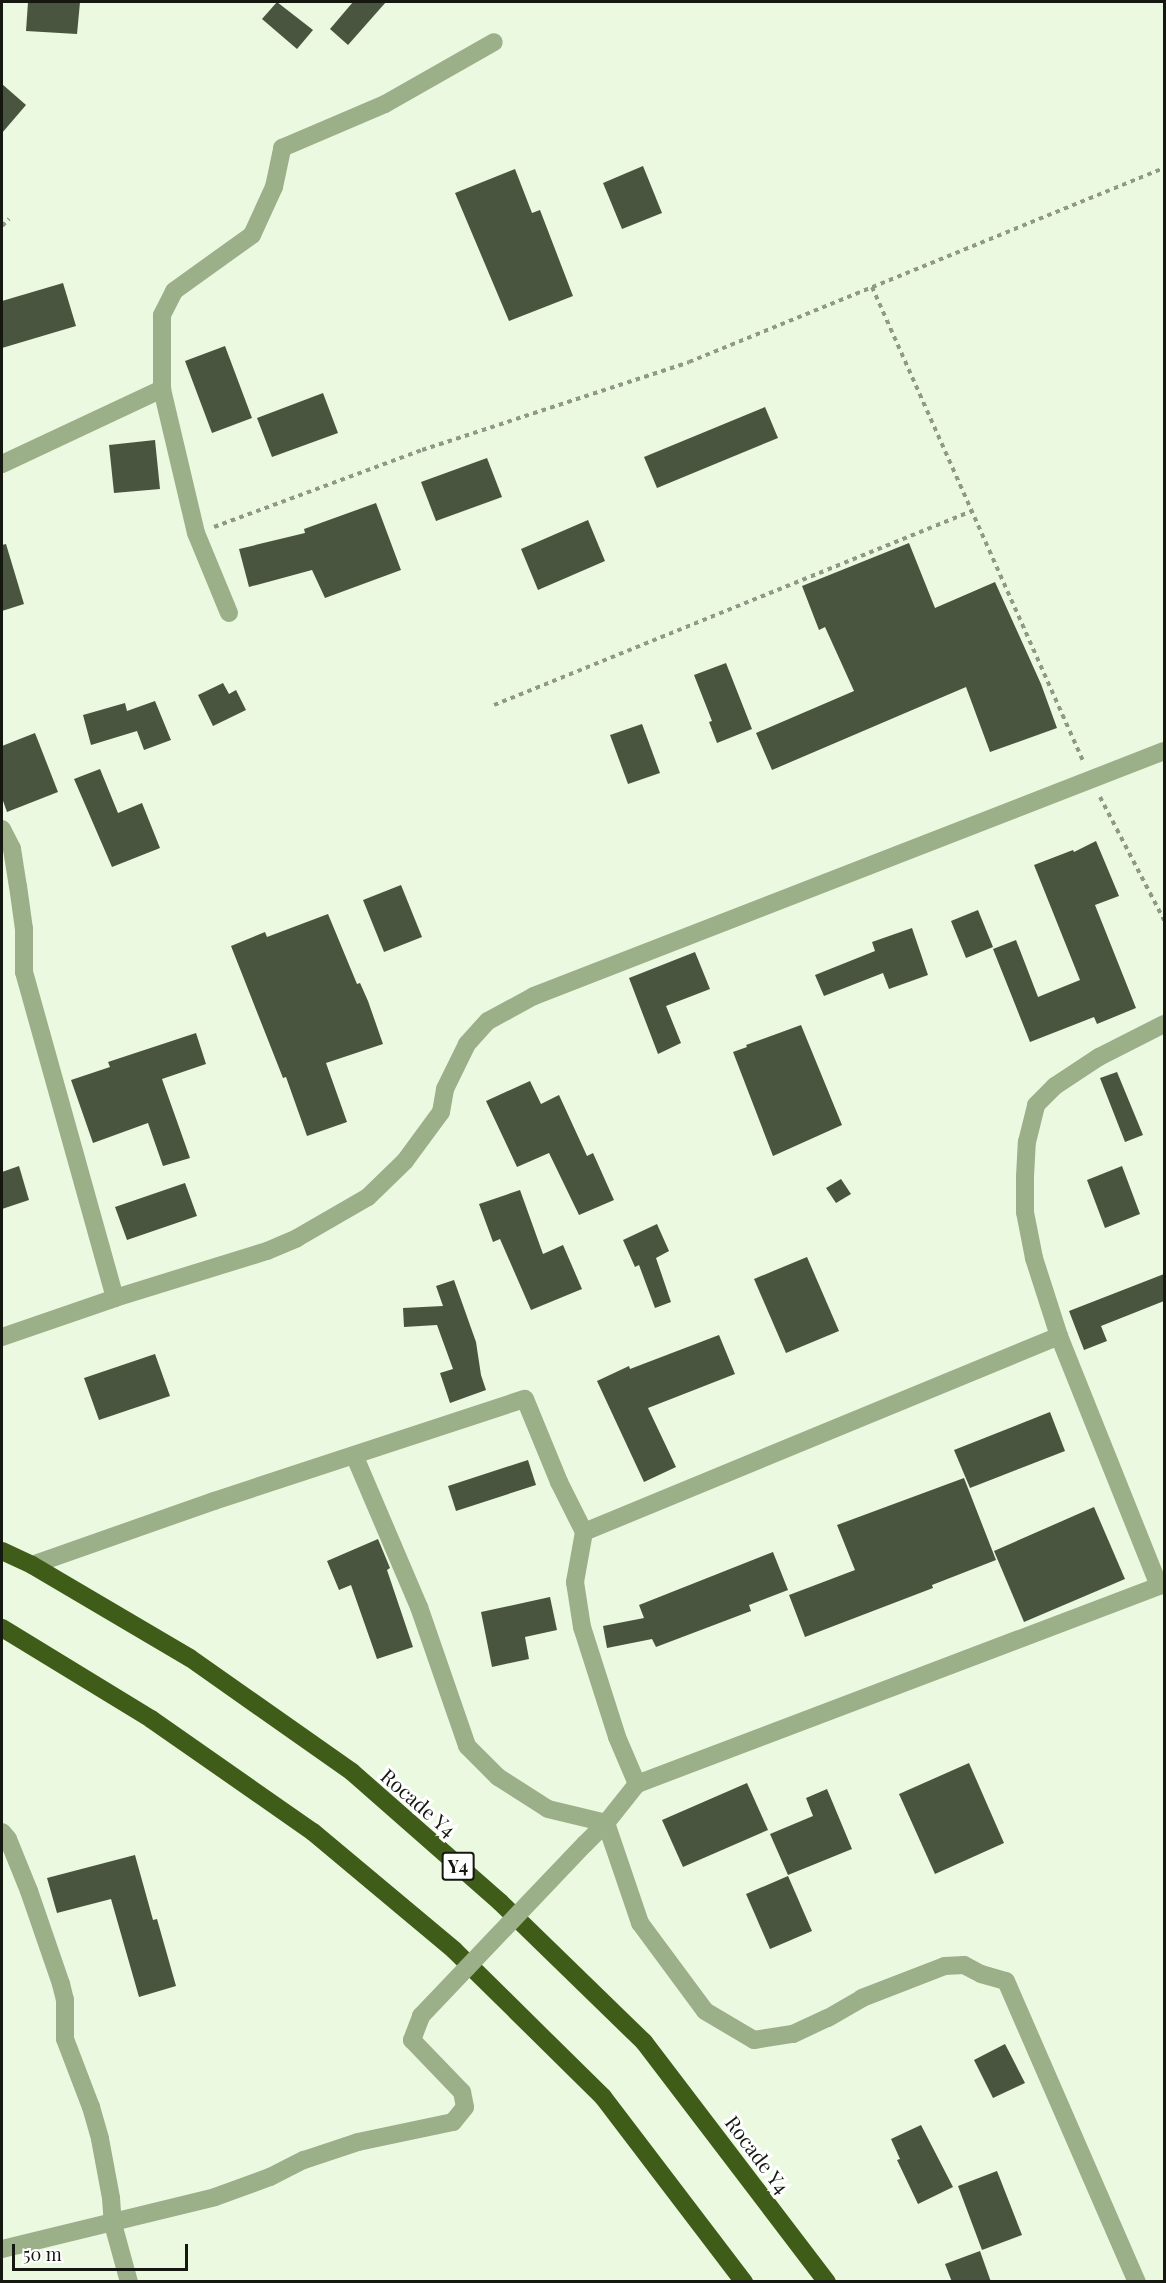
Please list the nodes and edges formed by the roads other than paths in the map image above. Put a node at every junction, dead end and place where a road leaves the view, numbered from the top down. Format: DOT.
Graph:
graph roads {
  1 [pos="494,42"];
  2 [pos="162,389"];
  3 [pos="2,464"];
  4 [pos="230,613"];
  5 [pos="1164,751"];
  6 [pos="2,829"];
  7 [pos="1164,1024"];
  8 [pos="115,1298"];
  9 [pos="1059,1336"];
  10 [pos="2,1337"];
  11 [pos="355,1457"];
  12 [pos="584,1532"];
  13 [pos="2,1551"];
  14 [pos="32,1565"];
  15 [pos="1162,1585"];
  16 [pos="2,1628"];
  17 [pos="637,1784"];
  18 [pos="606,1822"];
  19 [pos="2,1832"];
  20 [pos="112,2224"];
  21 [pos="2,2249"];
  22 [pos="129,2282"];
  23 [pos="744,2282"];
  24 [pos="827,2282"];
  25 [pos="1137,2282"];
  1 -- 2 [label="street"];
  2 -- 3 [label="street"];
  2 -- 4 [label="street"];
  5 -- 8 [label="street"];
  6 -- 8 [label="street"];
  7 -- 9 [label="street"];
  8 -- 10 [label="street"];
  9 -- 12 [label="street"];
  9 -- 15 [label="street"];
  11 -- 12 [label="street"];
  11 -- 14 [label="street"];
  11 -- 18 [label="street"];
  12 -- 17 [label="street"];
  13 -- 14 [label="highway, Rocade Y4 / Y4"];
  14 -- 24 [label="highway, Rocade Y4 / Y4"];
  15 -- 17 [label="street"];
  16 -- 23 [label="highway"];
  17 -- 18 [label="street"];
  18 -- 20 [label="street, bridge"];
  18 -- 25 [label="street"];
  19 -- 20 [label="street"];
  20 -- 21 [label="street"];
  20 -- 22 [label="street"];
}
